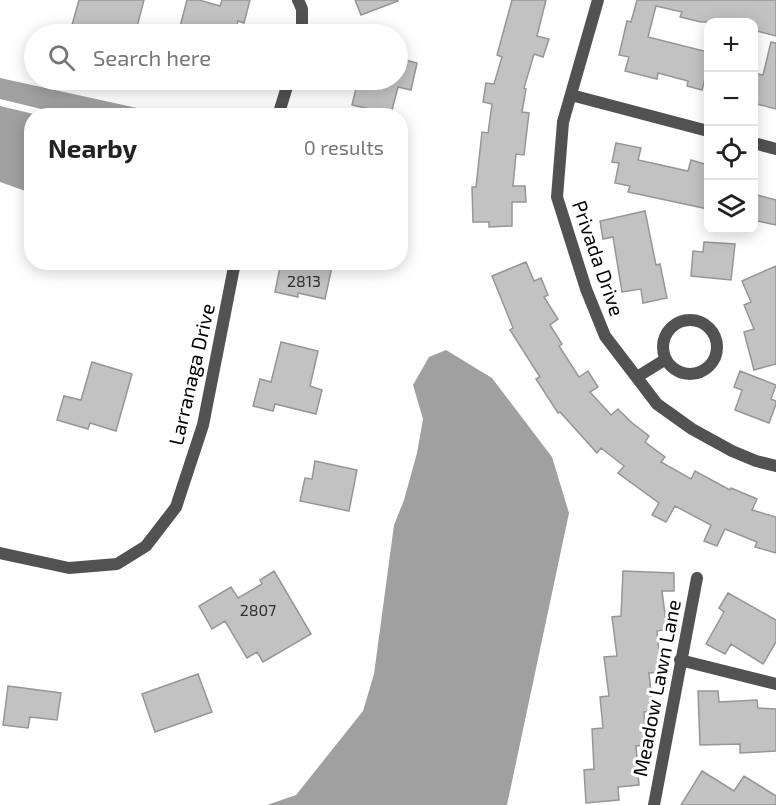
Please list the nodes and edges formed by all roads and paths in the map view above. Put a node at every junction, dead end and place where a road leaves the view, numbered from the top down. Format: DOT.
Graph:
graph roads {
  1 [pos="298,0"];
  2 [pos="598,0"];
  3 [pos="303,24"];
  4 [pos="286,90"];
  5 [pos="571,95"];
  6 [pos="280,108"];
  7 [pos="704,130"];
  8 [pos="758,144"];
  9 [pos="776,149"];
  10 [pos="232,270"];
  11 [pos="666,359"];
  12 [pos="637,377"];
  13 [pos="776,466"];
  14 [pos="0,553"];
  15 [pos="697,578"];
  16 [pos="680,660"];
  17 [pos="776,684"];
  18 [pos="654,805"];
  1 -- 3 [label="street"];
  2 -- 5 [label="street, Privada Drive"];
  4 -- 6 [label="street"];
  5 -- 7 [label="street"];
  5 -- 12 [label="street, Privada Drive"];
  8 -- 9 [label="street"];
  10 -- 14 [label="street, Larranaga Drive"];
  11 -- 11 [label="street"];
  11 -- 12 [label="street"];
  12 -- 13 [label="street, Privada Drive"];
  15 -- 16 [label="street, Meadow Lawn Lane"];
  16 -- 17 [label="street"];
  16 -- 18 [label="street, Meadow Lawn Lane"];
}
